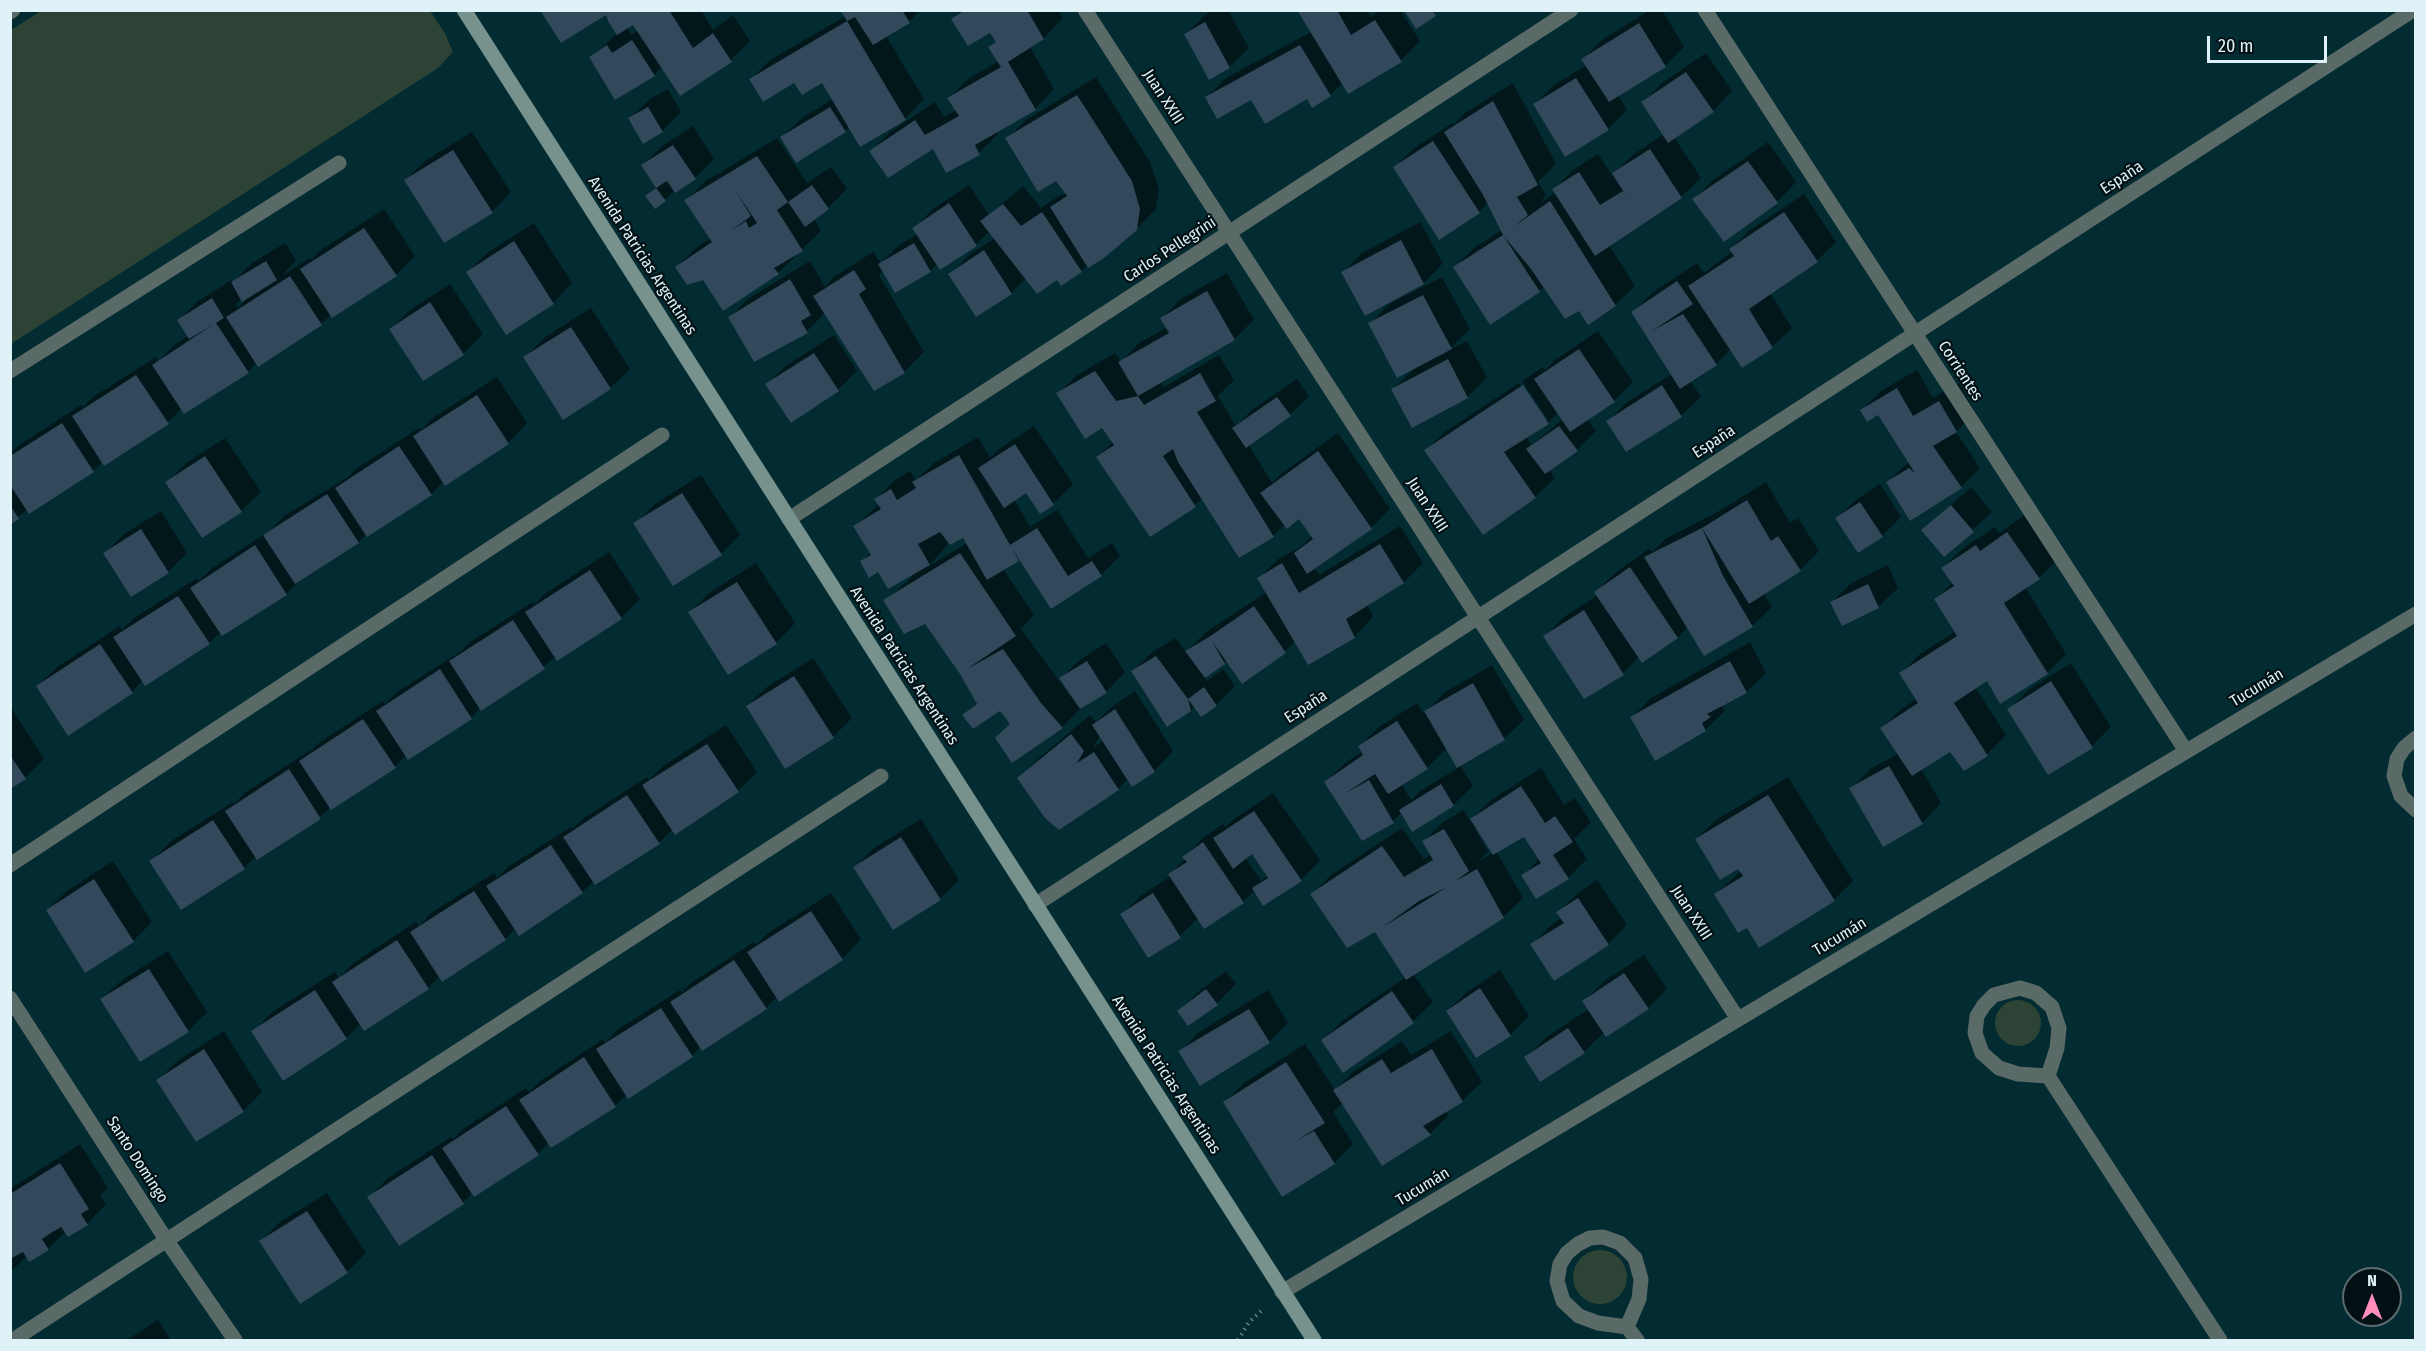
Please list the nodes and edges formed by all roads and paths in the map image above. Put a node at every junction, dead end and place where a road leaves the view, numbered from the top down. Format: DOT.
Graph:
graph roads {
  1 [pos="464,10"];
  2 [pos="1085,10"];
  3 [pos="1571,10"];
  4 [pos="1706,10"];
  5 [pos="2413,10"];
  6 [pos="339,163"];
  7 [pos="1229,233"];
  8 [pos="1915,334"];
  9 [pos="10,371"];
  10 [pos="662,435"];
  11 [pos="789,519"];
  12 [pos="2415,614"];
  13 [pos="1478,617"];
  14 [pos="2415,738"];
  15 [pos="2186,751"];
  16 [pos="881,776"];
  17 [pos="2415,810"];
  18 [pos="10,865"];
  19 [pos="1035,905"];
  20 [pos="10,998"];
  21 [pos="1738,1019"];
  22 [pos="2048,1076"];
  23 [pos="167,1241"];
  24 [pos="1282,1292"];
  25 [pos="1628,1326"];
  26 [pos="13,1341"];
  27 [pos="235,1341"];
  28 [pos="1238,1341"];
  29 [pos="1314,1341"];
  30 [pos="1636,1341"];
  31 [pos="2220,1341"];
  1 -- 11 [label="street, Avenida Patricias Argentinas"];
  2 -- 7 [label="street, Juan XXIII"];
  3 -- 7 [label="street, Carlos Pellegrini"];
  4 -- 8 [label="street, Corrientes"];
  5 -- 8 [label="street, España"];
  6 -- 9 [label="street"];
  7 -- 11 [label="street, Carlos Pellegrini"];
  7 -- 13 [label="street, Juan XXIII"];
  8 -- 13 [label="street, España"];
  8 -- 15 [label="street, Corrientes"];
  10 -- 18 [label="street"];
  11 -- 19 [label="street, Avenida Patricias Argentinas"];
  12 -- 15 [label="street, Tucumán"];
  13 -- 19 [label="street, España"];
  13 -- 21 [label="street, Juan XXIII"];
  14 -- 17 [label="street"];
  15 -- 21 [label="street, Tucumán"];
  16 -- 23 [label="street"];
  19 -- 24 [label="street, Avenida Patricias Argentinas"];
  20 -- 23 [label="street, Santo Domingo"];
  21 -- 24 [label="street, Tucumán"];
  22 -- 22 [label="street"];
  22 -- 31 [label="street"];
  23 -- 26 [label="street"];
  23 -- 27 [label="street, Santo Domingo"];
  24 -- 28 [label="path"];
  24 -- 29 [label="street, Avenida Patricias Argentinas"];
  25 -- 25 [label="street"];
  25 -- 30 [label="street"];
}
